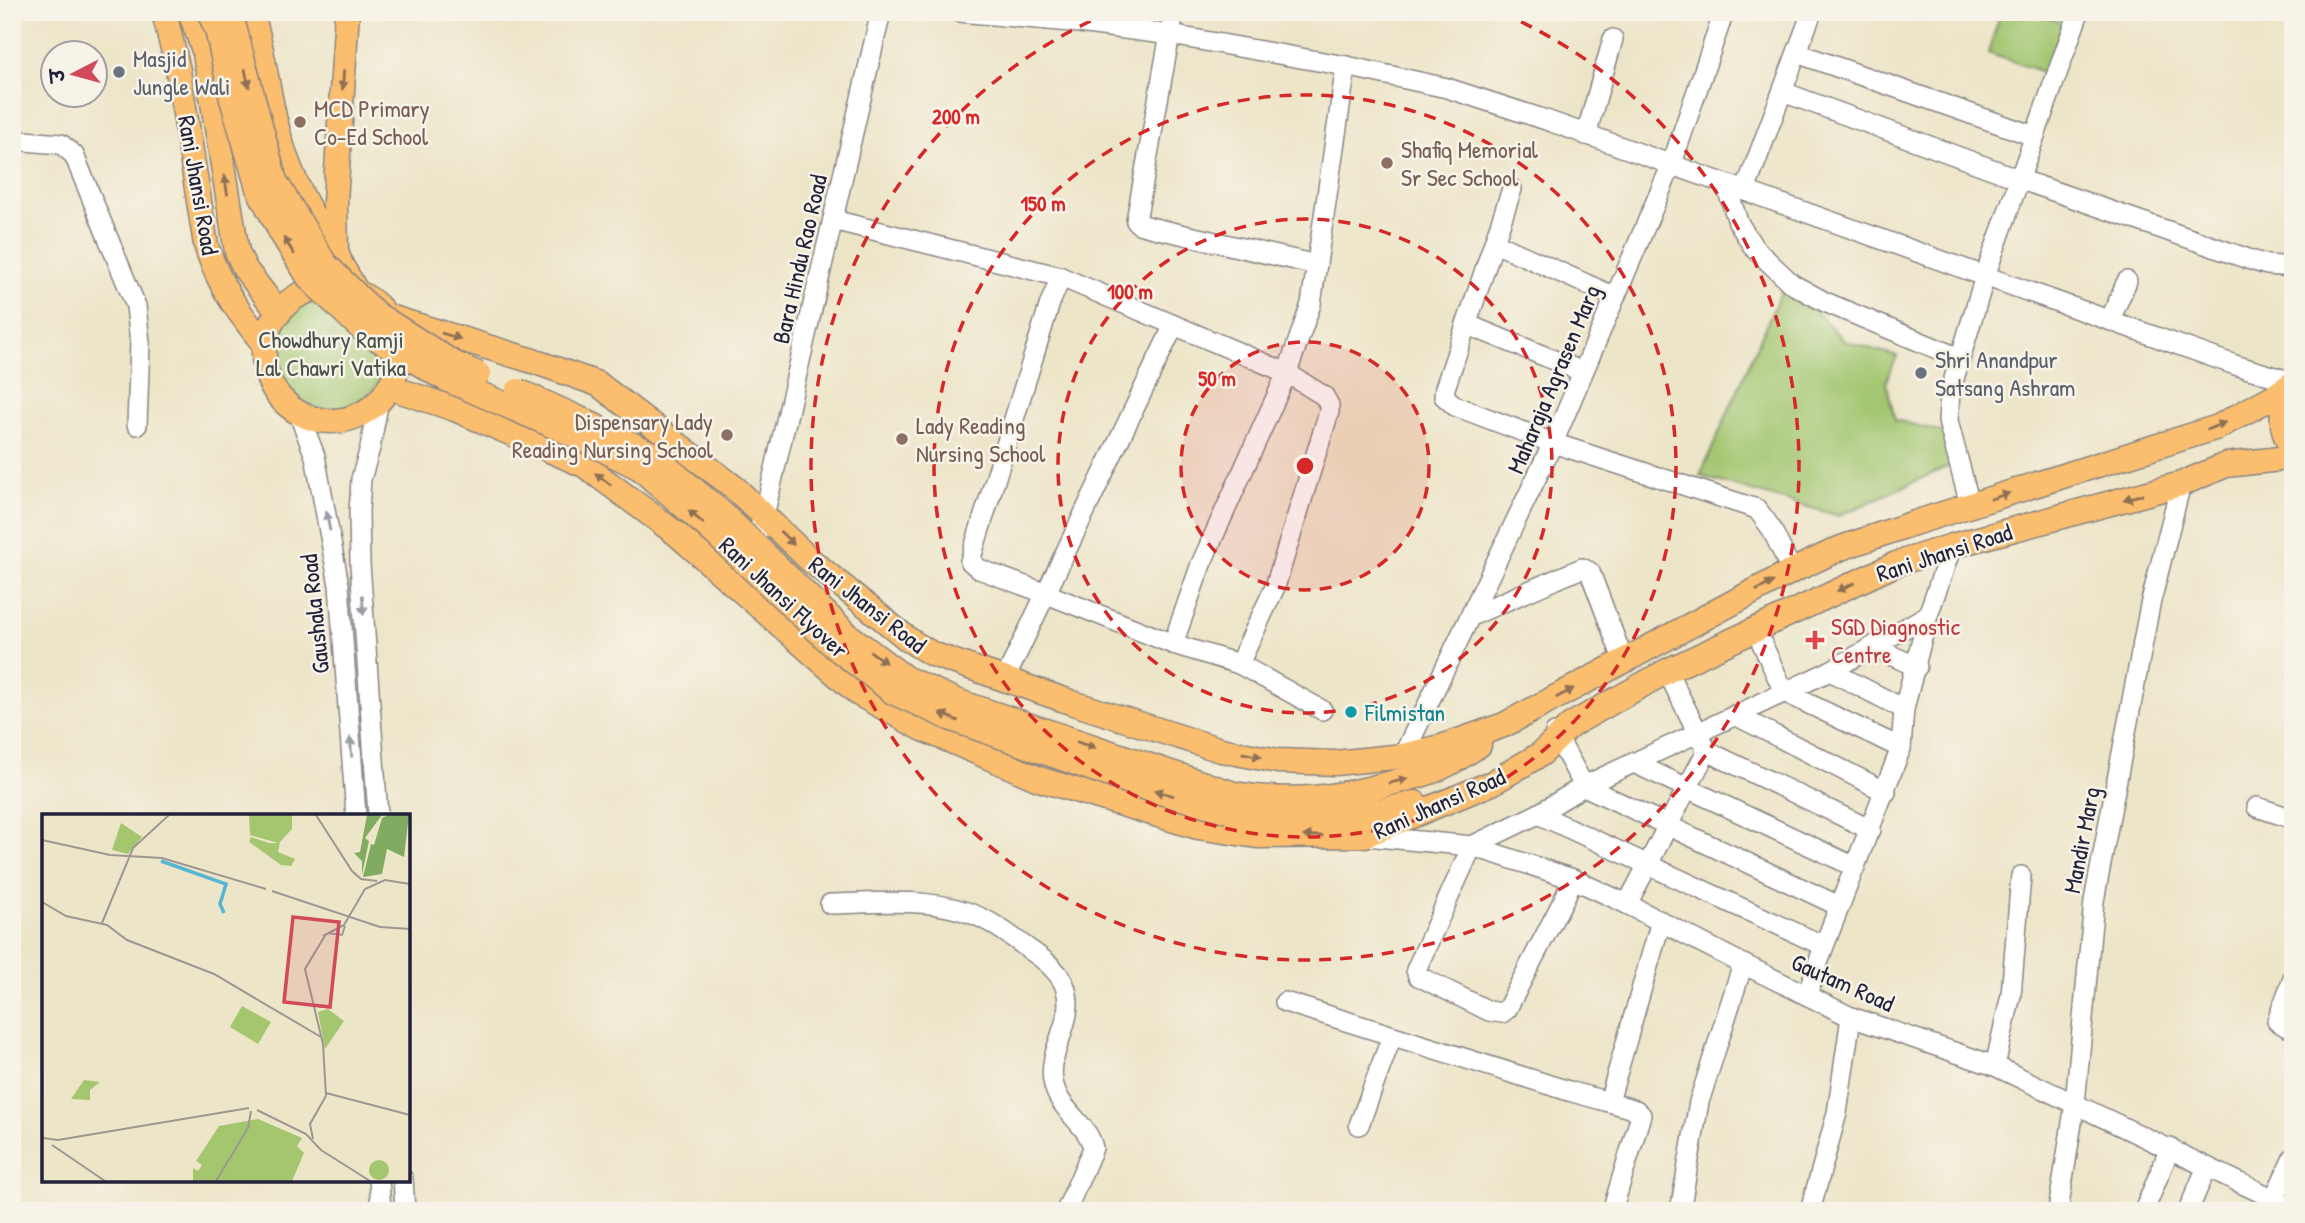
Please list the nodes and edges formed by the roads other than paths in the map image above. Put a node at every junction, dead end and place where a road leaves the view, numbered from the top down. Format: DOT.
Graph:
graph roads {
  1 [pos="163,12"];
  2 [pos="190,12"];
  3 [pos="209,12"];
  4 [pos="230,12"];
  5 [pos="251,12"];
  6 [pos="347,12"];
  7 [pos="881,12"];
  8 [pos="960,12"];
  9 [pos="1174,12"];
  10 [pos="1724,12"];
  11 [pos="1812,12"];
  12 [pos="2079,12"];
  13 [pos="1171,35"];
  14 [pos="1613,38"];
  15 [pos="1797,53"];
  16 [pos="1346,66"];
  17 [pos="1783,92"];
  18 [pos="1586,135"];
  19 [pos="2034,136"];
  20 [pos="12,140"];
  21 [pos="1671,166"];
  22 [pos="2019,179"];
  23 [pos="1726,185"];
  24 [pos="1512,189"];
  25 [pos="1745,191"];
  26 [pos="833,220"];
  27 [pos="1495,243"];
  28 [pos="336,251"];
  29 [pos="1317,265"];
  30 [pos="2293,267"];
  31 [pos="1985,276"];
  32 [pos="1060,277"];
  33 [pos="2127,281"];
  34 [pos="357,293"];
  35 [pos="1615,297"];
  36 [pos="279,313"];
  37 [pos="386,316"];
  38 [pos="2110,320"];
  39 [pos="1465,324"];
  40 [pos="1174,325"];
  41 [pos="264,344"];
  42 [pos="1959,358"];
  43 [pos="1583,372"];
  44 [pos="1287,373"];
  45 [pos="2293,383"];
  46 [pos="384,394"];
  47 [pos="298,412"];
  48 [pos="137,425"];
  49 [pos="1553,443"];
  50 [pos="2293,450"];
  51 [pos="2293,460"];
  52 [pos="2181,484"];
  53 [pos="1970,505"];
  54 [pos="764,516"];
  55 [pos="1952,545"];
  56 [pos="1792,571"];
  57 [pos="736,585"];
  58 [pos="1047,594"];
  59 [pos="1928,615"];
  60 [pos="1471,616"];
  61 [pos="1756,630"];
  62 [pos="1173,643"];
  63 [pos="1873,647"];
  64 [pos="1624,662"];
  65 [pos="1239,664"];
  66 [pos="1917,667"];
  67 [pos="1667,671"];
  68 [pos="1830,671"];
  69 [pos="1005,679"];
  70 [pos="1784,692"];
  71 [pos="1904,709"];
  72 [pos="1322,710"];
  73 [pos="1735,715"];
  74 [pos="1504,725"];
  75 [pos="1561,732"];
  76 [pos="1703,742"];
  77 [pos="1901,748"];
  78 [pos="1404,756"];
  79 [pos="1634,763"];
  80 [pos="1584,786"];
  81 [pos="1686,789"];
  82 [pos="1886,792"];
  83 [pos="1232,803"];
  84 [pos="2258,807"];
  85 [pos="356,814"];
  86 [pos="378,814"];
  87 [pos="1538,814"];
  88 [pos="2293,819"];
  89 [pos="1667,825"];
  90 [pos="1871,830"];
  91 [pos="1365,835"];
  92 [pos="1472,846"];
  93 [pos="1649,865"];
  94 [pos="1856,867"];
  95 [pos="2021,876"];
  96 [pos="1573,878"];
  97 [pos="830,904"];
  98 [pos="1627,904"];
  99 [pos="1839,906"];
  100 [pos="1661,921"];
  101 [pos="1824,946"];
  102 [pos="1743,964"];
  103 [pos="2293,978"];
  104 [pos="1807,995"];
  105 [pos="1285,1002"];
  106 [pos="1850,1017"];
  107 [pos="2287,1027"];
  108 [pos="1392,1036"];
  109 [pos="1995,1066"];
  110 [pos="1609,1102"];
  111 [pos="2075,1104"];
  112 [pos="1359,1125"];
  113 [pos="2170,1148"];
  114 [pos="2293,1158"];
  115 [pos="2207,1167"];
  116 [pos="379,1181"];
  117 [pos="403,1181"];
  118 [pos="2274,1198"];
  119 [pos="2293,1208"];
  120 [pos="381,1211"];
  121 [pos="405,1211"];
  122 [pos="1066,1211"];
  123 [pos="1612,1211"];
  124 [pos="1680,1211"];
  125 [pos="1810,1211"];
  126 [pos="2058,1211"];
  127 [pos="2144,1211"];
  128 [pos="2188,1211"];
  1 -- 41 [label="main road, Rani Jhansi Road"];
  36 -- 2 [label="main road, one-way"];
  83 -- 3 [label="main road, Rani Jhansi Flyover, one-way, bridge"];
  4 -- 83 [label="main road, Rani Jhansi Flyover, one-way, bridge"];
  5 -- 28 [label="main road"];
  6 -- 28 [label="main road, one-way"];
  7 -- 26 [label="street, Bara Hindu Rao Road"];
  8 -- 13 [label="street"];
  9 -- 13 [label="street"];
  10 -- 21 [label="street, Maharaja Agrasen Marg"];
  11 -- 15 [label="street"];
  12 -- 19 [label="street"];
  13 -- 16 [label="street"];
  13 -- 29 [label="street"];
  14 -- 18 [label="street"];
  15 -- 17 [label="street"];
  15 -- 19 [label="street"];
  16 -- 18 [label="street"];
  16 -- 29 [label="street"];
  17 -- 22 [label="street"];
  17 -- 25 [label="street"];
  18 -- 21 [label="street"];
  19 -- 22 [label="street"];
  20 -- 48 [label="street"];
  21 -- 23 [label="street"];
  21 -- 35 [label="street, Maharaja Agrasen Marg"];
  22 -- 30 [label="street"];
  22 -- 31 [label="street"];
  23 -- 25 [label="street"];
  23 -- 42 [label="street"];
  24 -- 27 [label="street"];
  25 -- 31 [label="street"];
  26 -- 32 [label="street"];
  26 -- 54 [label="street, Bara Hindu Rao Road"];
  27 -- 35 [label="street"];
  27 -- 39 [label="street"];
  28 -- 34 [label="main road"];
  29 -- 44 [label="street"];
  31 -- 38 [label="street"];
  31 -- 42 [label="street"];
  32 -- 40 [label="street"];
  32 -- 58 [label="street"];
  33 -- 38 [label="street"];
  34 -- 36 [label="main road"];
  34 -- 37 [label="main road"];
  35 -- 43 [label="street, Maharaja Agrasen Marg"];
  36 -- 41 [label="main road"];
  37 -- 46 [label="main road"];
  37 -- 54 [label="main road, Rani Jhansi Road, one-way"];
  38 -- 45 [label="street"];
  39 -- 43 [label="street"];
  39 -- 49 [label="street"];
  40 -- 44 [label="street"];
  40 -- 58 [label="street"];
  41 -- 47 [label="main road"];
  42 -- 53 [label="street"];
  43 -- 49 [label="street, Maharaja Agrasen Marg"];
  44 -- 62 [label="street"];
  44 -- 65 [label="street"];
  45 -- 50 [label="main road"];
  53 -- 45 [label="main road, Rani Jhansi Road, one-way"];
  46 -- 47 [label="main road"];
  57 -- 46 [label="main road, Rani Jhansi Road, one-way"];
  46 -- 86 [label="street, one-way"];
  85 -- 47 [label="street, Gaushala Road, one-way"];
  49 -- 56 [label="street"];
  49 -- 60 [label="street, Maharaja Agrasen Marg"];
  51 -- 52 [label="main road, Rani Jhansi Road"];
  52 -- 55 [label="main road, Rani Jhansi Road, one-way"];
  52 -- 111 [label="street, Mandir Marg"];
  53 -- 56 [label="main road, Rani Jhansi Road"];
  54 -- 57 [label="street, Bara Hindu Rao Road"];
  54 -- 69 [label="main road, Rani Jhansi Road, one-way"];
  55 -- 59 [label="street"];
  55 -- 61 [label="main road, Rani Jhansi Road, one-way"];
  64 -- 56 [label="main road, Rani Jhansi Road, one-way"];
  91 -- 57 [label="main road, Rani Jhansi Road, one-way"];
  58 -- 62 [label="street"];
  58 -- 69 [label="street"];
  59 -- 63 [label="street"];
  59 -- 66 [label="street"];
  60 -- 64 [label="street"];
  60 -- 78 [label="street, Maharaja Agrasen Marg"];
  61 -- 67 [label="main road, Rani Jhansi Road"];
  61 -- 70 [label="street"];
  62 -- 65 [label="street"];
  63 -- 66 [label="street"];
  63 -- 68 [label="street"];
  74 -- 64 [label="main road, Rani Jhansi Road, one-way"];
  65 -- 72 [label="street"];
  66 -- 71 [label="street"];
  67 -- 75 [label="main road, Rani Jhansi Road"];
  67 -- 76 [label="street"];
  68 -- 70 [label="street"];
  68 -- 71 [label="street"];
  69 -- 78 [label="main road, Rani Jhansi Road, one-way"];
  70 -- 73 [label="street"];
  70 -- 77 [label="street"];
  71 -- 77 [label="street"];
  73 -- 76 [label="street"];
  73 -- 82 [label="street"];
  74 -- 78 [label="main road, Rani Jhansi Road"];
  83 -- 74 [label="main road, Rani Jhansi Flyover, one-way"];
  75 -- 80 [label="street"];
  75 -- 83 [label="main road, Rani Jhansi Flyover"];
  75 -- 91 [label="main road, Rani Jhansi Road"];
  76 -- 79 [label="street"];
  76 -- 81 [label="street"];
  76 -- 90 [label="street"];
  77 -- 82 [label="street"];
  79 -- 80 [label="street"];
  79 -- 81 [label="street"];
  80 -- 87 [label="street"];
  80 -- 89 [label="street"];
  81 -- 89 [label="street"];
  81 -- 94 [label="street"];
  82 -- 90 [label="street"];
  84 -- 88 [label="street"];
  87 -- 92 [label="street"];
  87 -- 93 [label="street"];
  89 -- 93 [label="street"];
  89 -- 99 [label="street"];
  90 -- 94 [label="street"];
  91 -- 92 [label="street, Gautam Road"];
  92 -- 96 [label="street, Gautam Road"];
  92 -- 96 [label="street"];
  93 -- 98 [label="street"];
  93 -- 101 [label="street"];
  94 -- 99 [label="street"];
  95 -- 109 [label="street"];
  96 -- 98 [label="street, Gautam Road"];
  97 -- 122 [label="street"];
  98 -- 100 [label="street, Gautam Road"];
  99 -- 101 [label="street"];
  100 -- 102 [label="street, Gautam Road"];
  100 -- 110 [label="street"];
  101 -- 104 [label="street"];
  102 -- 104 [label="street, Gautam Road"];
  102 -- 124 [label="street"];
  103 -- 107 [label="street"];
  104 -- 106 [label="street, Gautam Road"];
  105 -- 108 [label="street"];
  106 -- 109 [label="street, Gautam Road"];
  106 -- 125 [label="street"];
  108 -- 110 [label="street"];
  108 -- 112 [label="street"];
  109 -- 111 [label="street, Gautam Road"];
  110 -- 123 [label="street"];
  111 -- 113 [label="street, Gautam Road"];
  111 -- 126 [label="street, Mandir Marg"];
  113 -- 115 [label="street, Gautam Road"];
  113 -- 127 [label="street"];
  114 -- 118 [label="street"];
  115 -- 118 [label="street, Gautam Road"];
  115 -- 128 [label="street"];
  116 -- 120 [label="street"];
  117 -- 121 [label="street"];
  118 -- 119 [label="street, Gautam Road"];
}
